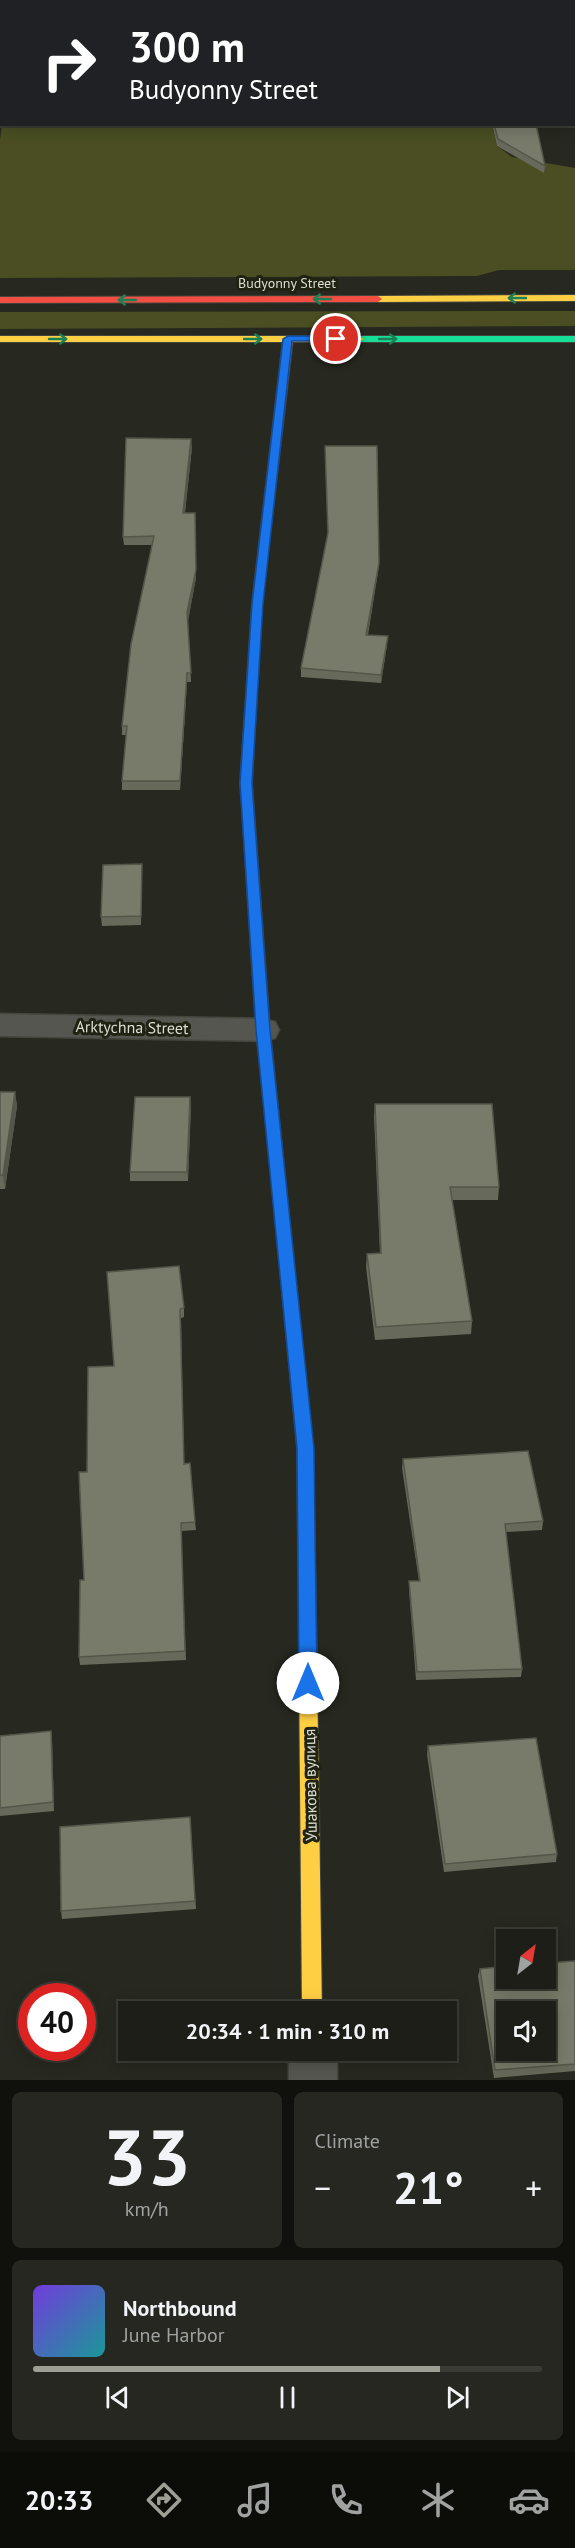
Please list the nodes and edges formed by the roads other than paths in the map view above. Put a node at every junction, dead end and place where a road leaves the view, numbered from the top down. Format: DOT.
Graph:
graph roads {
  1 [pos="575,298"];
  2 [pos="0,300"];
  3 [pos="0,339"];
  4 [pos="288,339"];
  5 [pos="575,339"];
  6 [pos="0,1025"];
  7 [pos="263,1030"];
  8 [pos="312,2001"];
  9 [pos="313,2061"];
  10 [pos="313,2080"];
  1 -- 2 [label="street, Budyonny Street, one-way"];
  3 -- 4 [label="street, one-way"];
  4 -- 5 [label="street, one-way"];
  4 -- 7 [label="street, Ушакова вулиця"];
  6 -- 7 [label="street, Arktychna Street"];
  7 -- 8 [label="street, Ушакова вулиця"];
  9 -- 10 [label="street"];
}
